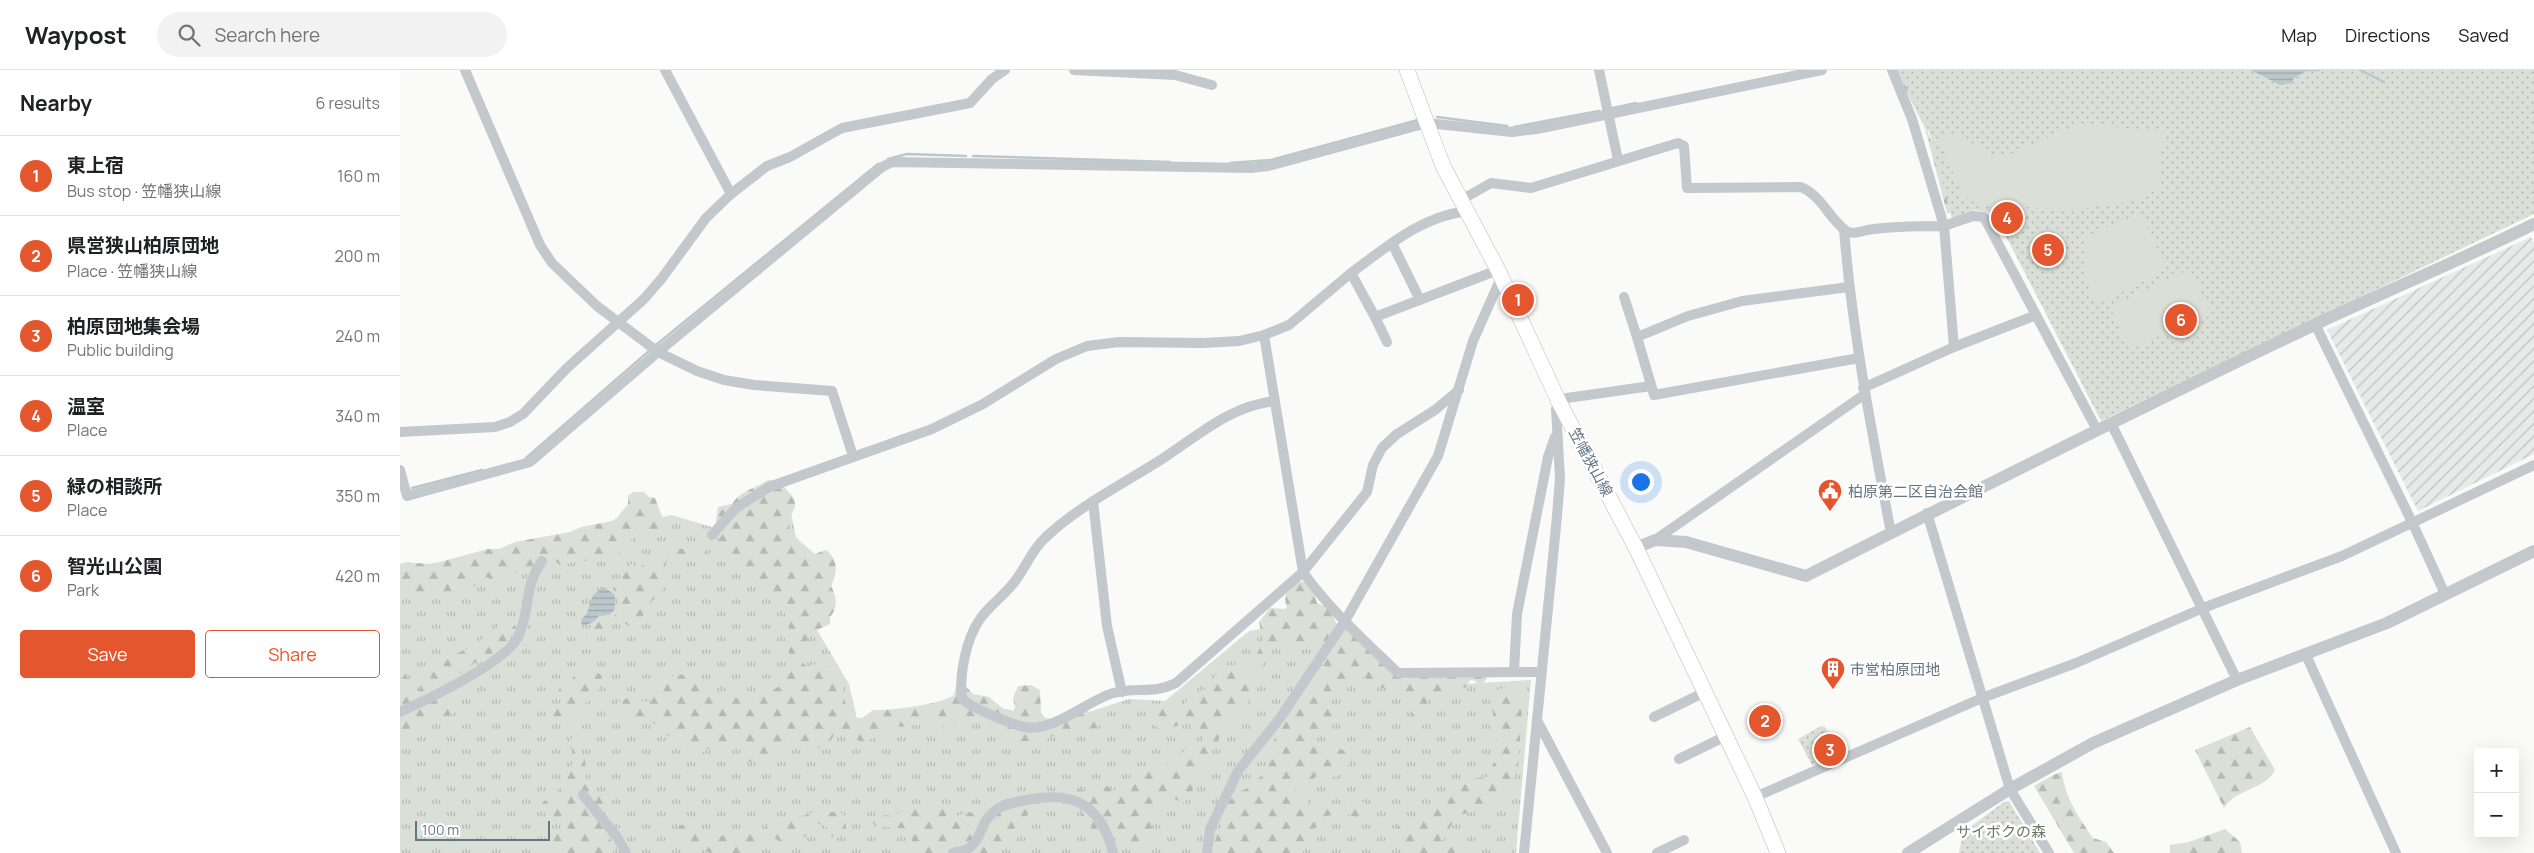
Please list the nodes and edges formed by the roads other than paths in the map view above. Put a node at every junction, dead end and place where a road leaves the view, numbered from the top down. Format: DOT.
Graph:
graph roads {
  1 [pos="465,70"];
  2 [pos="665,70"];
  3 [pos="1006,70"];
  4 [pos="1074,70"];
  5 [pos="1599,70"];
  6 [pos="1822,70"];
  7 [pos="1892,70"];
  8 [pos="1112,72"];
  9 [pos="1411,72"];
  10 [pos="1212,85"];
  11 [pos="1608,116"];
  12 [pos="1427,123"];
  13 [pos="1618,160"];
  14 [pos="731,194"];
  15 [pos="1464,206"];
  16 [pos="2534,224"];
  17 [pos="1944,226"];
  18 [pos="1844,230"];
  19 [pos="1392,243"];
  20 [pos="1351,273"];
  21 [pos="1500,274"];
  22 [pos="1849,287"];
  23 [pos="1624,297"];
  24 [pos="1420,300"];
  25 [pos="2036,316"];
  26 [pos="1375,317"];
  27 [pos="618,322"];
  28 [pos="2315,324"];
  29 [pos="1264,335"];
  30 [pos="1637,337"];
  31 [pos="1387,342"];
  32 [pos="1954,347"];
  33 [pos="658,352"];
  34 [pos="1859,358"];
  35 [pos="1651,386"];
  36 [pos="1459,390"];
  37 [pos="1864,391"];
  38 [pos="1275,401"];
  39 [pos="1559,402"];
  40 [pos="2111,423"];
  41 [pos="2097,430"];
  42 [pos="400,433"];
  43 [pos="1557,434"];
  44 [pos="853,456"];
  45 [pos="2534,465"];
  46 [pos="400,470"];
  47 [pos="402,487"];
  48 [pos="1093,501"];
  49 [pos="1927,513"];
  50 [pos="2413,524"];
  51 [pos="1891,533"];
  52 [pos="712,535"];
  53 [pos="1655,540"];
  54 [pos="1636,548"];
  55 [pos="2534,551"];
  56 [pos="542,561"];
  57 [pos="1303,572"];
  58 [pos="2445,594"];
  59 [pos="2203,608"];
  60 [pos="1345,621"];
  61 [pos="2306,655"];
  62 [pos="1514,672"];
  63 [pos="1541,672"];
  64 [pos="2237,680"];
  65 [pos="1122,692"];
  66 [pos="1705,692"];
  67 [pos="1982,698"];
  68 [pos="400,712"];
  69 [pos="1654,717"];
  70 [pos="1538,720"];
  71 [pos="1726,736"];
  72 [pos="1679,759"];
  73 [pos="2010,789"];
  74 [pos="583,795"];
  75 [pos="1755,797"];
  76 [pos="1684,840"];
  77 [pos="1776,852"];
  78 [pos="626,853"];
  79 [pos="953,853"];
  80 [pos="1113,853"];
  81 [pos="1207,853"];
  82 [pos="1524,853"];
  83 [pos="1607,853"];
  84 [pos="1657,853"];
  85 [pos="1908,853"];
  86 [pos="2049,853"];
  87 [pos="2396,853"];
  1 -- 27 [label="street"];
  2 -- 14 [label="street"];
  3 -- 14 [label="street"];
  4 -- 8 [label="street"];
  5 -- 11 [label="street"];
  6 -- 11 [label="street"];
  7 -- 17 [label="street"];
  8 -- 10 [label="street"];
  9 -- 12 [label="main road, 笠幡狭山線"];
  11 -- 12 [label="street"];
  11 -- 13 [label="street"];
  12 -- 15 [label="main road, 笠幡狭山線"];
  12 -- 33 [label="street"];
  13 -- 15 [label="street"];
  13 -- 18 [label="street"];
  14 -- 27 [label="street"];
  15 -- 19 [label="street"];
  15 -- 21 [label="main road, 笠幡狭山線"];
  16 -- 28 [label="street"];
  17 -- 18 [label="street"];
  17 -- 25 [label="street"];
  17 -- 32 [label="street"];
  18 -- 22 [label="street"];
  19 -- 20 [label="street"];
  19 -- 24 [label="street"];
  20 -- 26 [label="street"];
  20 -- 29 [label="street"];
  21 -- 24 [label="street"];
  21 -- 36 [label="street"];
  21 -- 39 [label="main road, 笠幡狭山線"];
  22 -- 30 [label="street"];
  22 -- 34 [label="street"];
  23 -- 30 [label="street"];
  24 -- 26 [label="street"];
  25 -- 32 [label="street"];
  25 -- 41 [label="street"];
  26 -- 31 [label="street"];
  27 -- 33 [label="street"];
  27 -- 42 [label="street"];
  28 -- 40 [label="street"];
  28 -- 50 [label="street"];
  29 -- 38 [label="street"];
  29 -- 44 [label="street"];
  30 -- 35 [label="street"];
  32 -- 37 [label="street"];
  33 -- 44 [label="street"];
  33 -- 47 [label="street"];
  34 -- 35 [label="street"];
  34 -- 37 [label="street"];
  35 -- 39 [label="street"];
  36 -- 57 [label="street"];
  36 -- 60 [label="street"];
  37 -- 51 [label="street"];
  37 -- 53 [label="street"];
  38 -- 48 [label="street"];
  38 -- 57 [label="street"];
  39 -- 43 [label="street"];
  39 -- 54 [label="main road, 笠幡狭山線"];
  40 -- 41 [label="street"];
  40 -- 59 [label="street"];
  41 -- 49 [label="street"];
  43 -- 62 [label="street"];
  43 -- 63 [label="street"];
  44 -- 52 [label="street"];
  45 -- 50 [label="street"];
  46 -- 47 [label="street"];
  48 -- 65 [label="street"];
  48 -- 65 [label="street"];
  49 -- 51 [label="street"];
  49 -- 67 [label="street"];
  50 -- 58 [label="street"];
  50 -- 59 [label="street"];
  51 -- 53 [label="street"];
  53 -- 54 [label="street"];
  54 -- 66 [label="main road, 笠幡狭山線"];
  55 -- 58 [label="street"];
  56 -- 68 [label="street"];
  57 -- 60 [label="street"];
  57 -- 65 [label="street"];
  58 -- 61 [label="street"];
  59 -- 64 [label="street"];
  59 -- 67 [label="street"];
  60 -- 62 [label="street"];
  60 -- 81 [label="street"];
  61 -- 64 [label="street"];
  61 -- 87 [label="street"];
  62 -- 63 [label="street"];
  63 -- 70 [label="street"];
  64 -- 73 [label="street"];
  66 -- 69 [label="street"];
  66 -- 71 [label="main road, 笠幡狭山線"];
  67 -- 73 [label="street"];
  67 -- 75 [label="street"];
  70 -- 82 [label="street"];
  70 -- 83 [label="street"];
  71 -- 72 [label="street"];
  71 -- 75 [label="main road, 笠幡狭山線"];
  73 -- 85 [label="street"];
  73 -- 86 [label="street"];
  74 -- 78 [label="street"];
  75 -- 77 [label="main road, 笠幡狭山線"];
  76 -- 84 [label="street"];
  79 -- 80 [label="street"];
}
